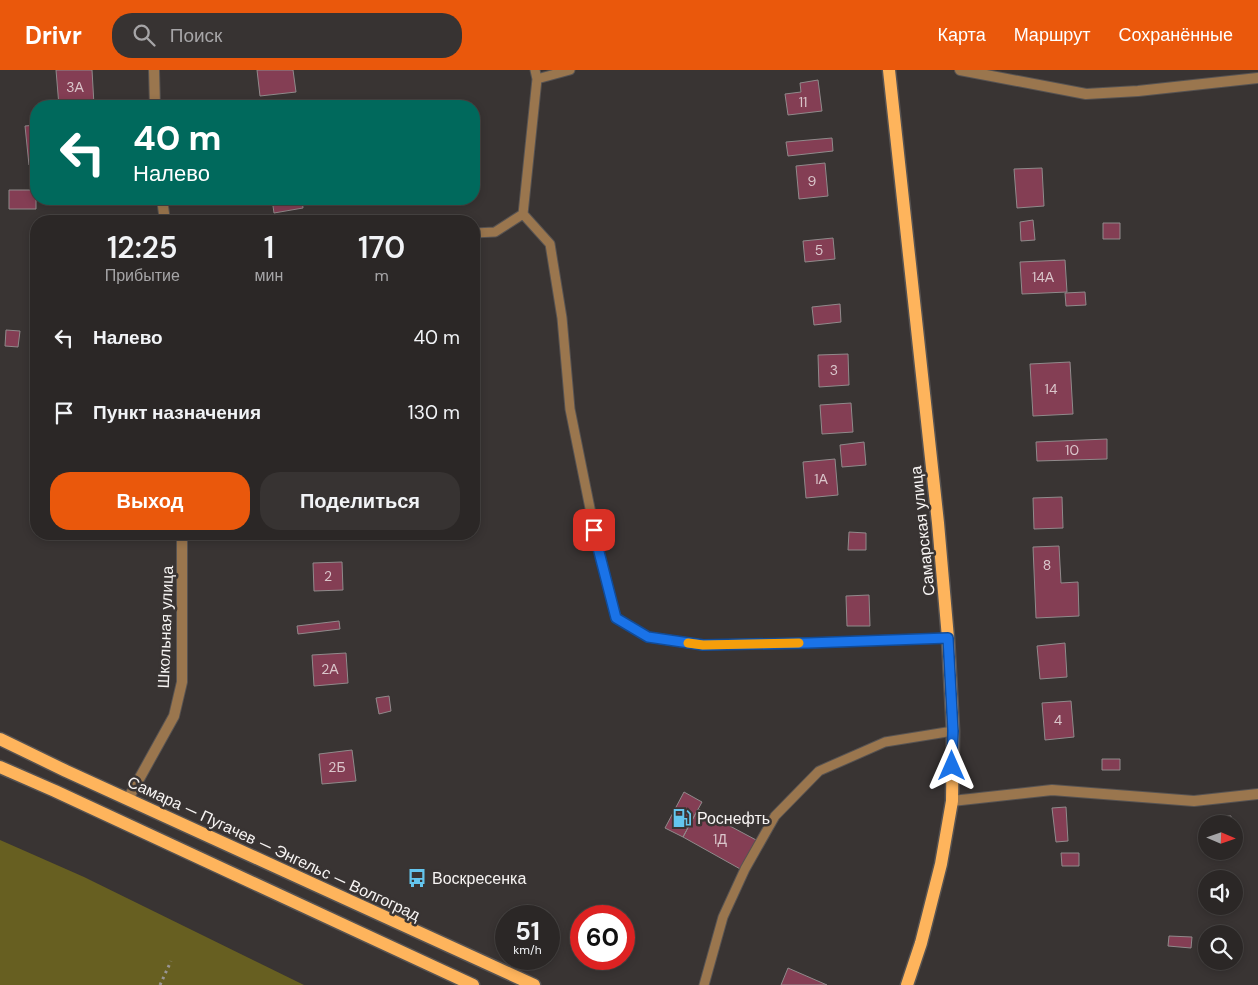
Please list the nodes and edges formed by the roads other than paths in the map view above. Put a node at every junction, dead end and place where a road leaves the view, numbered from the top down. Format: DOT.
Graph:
graph roads {
  1 [pos="154,70"];
  2 [pos="570,70"];
  3 [pos="889,70"];
  4 [pos="960,70"];
  5 [pos="536,75"];
  6 [pos="1258,78"];
  7 [pos="156,100"];
  8 [pos="523,214"];
  9 [pos="480,233"];
  10 [pos="182,540"];
  11 [pos="948,638"];
  12 [pos="953,731"];
  13 [pos="0,739"];
  14 [pos="0,767"];
  15 [pos="1258,794"];
  16 [pos="128,799"];
  17 [pos="952,801"];
  18 [pos="474,985"];
  19 [pos="534,985"];
  20 [pos="704,985"];
  21 [pos="907,985"];
  1 -- 7 [label="street"];
  2 -- 5 [label="lane"];
  3 -- 11 [label="main road, Самарская улица"];
  4 -- 6 [label="street"];
  5 -- 8 [label="lane"];
  8 -- 9 [label="lane"];
  8 -- 11 [label="lane"];
  10 -- 16 [label="street, Школьная улица"];
  11 -- 12 [label="main road, Самарская улица"];
  12 -- 17 [label="main road, Самарская улица"];
  12 -- 20 [label="lane"];
  13 -- 16 [label="main road, Самара — Пугачев — Энгельс — Волгоград"];
  14 -- 18 [label="main road"];
  15 -- 17 [label="street"];
  16 -- 19 [label="main road, Самара — Пугачев — Энгельс — Волгоград"];
  17 -- 21 [label="main road, Самарская улица"];
}
